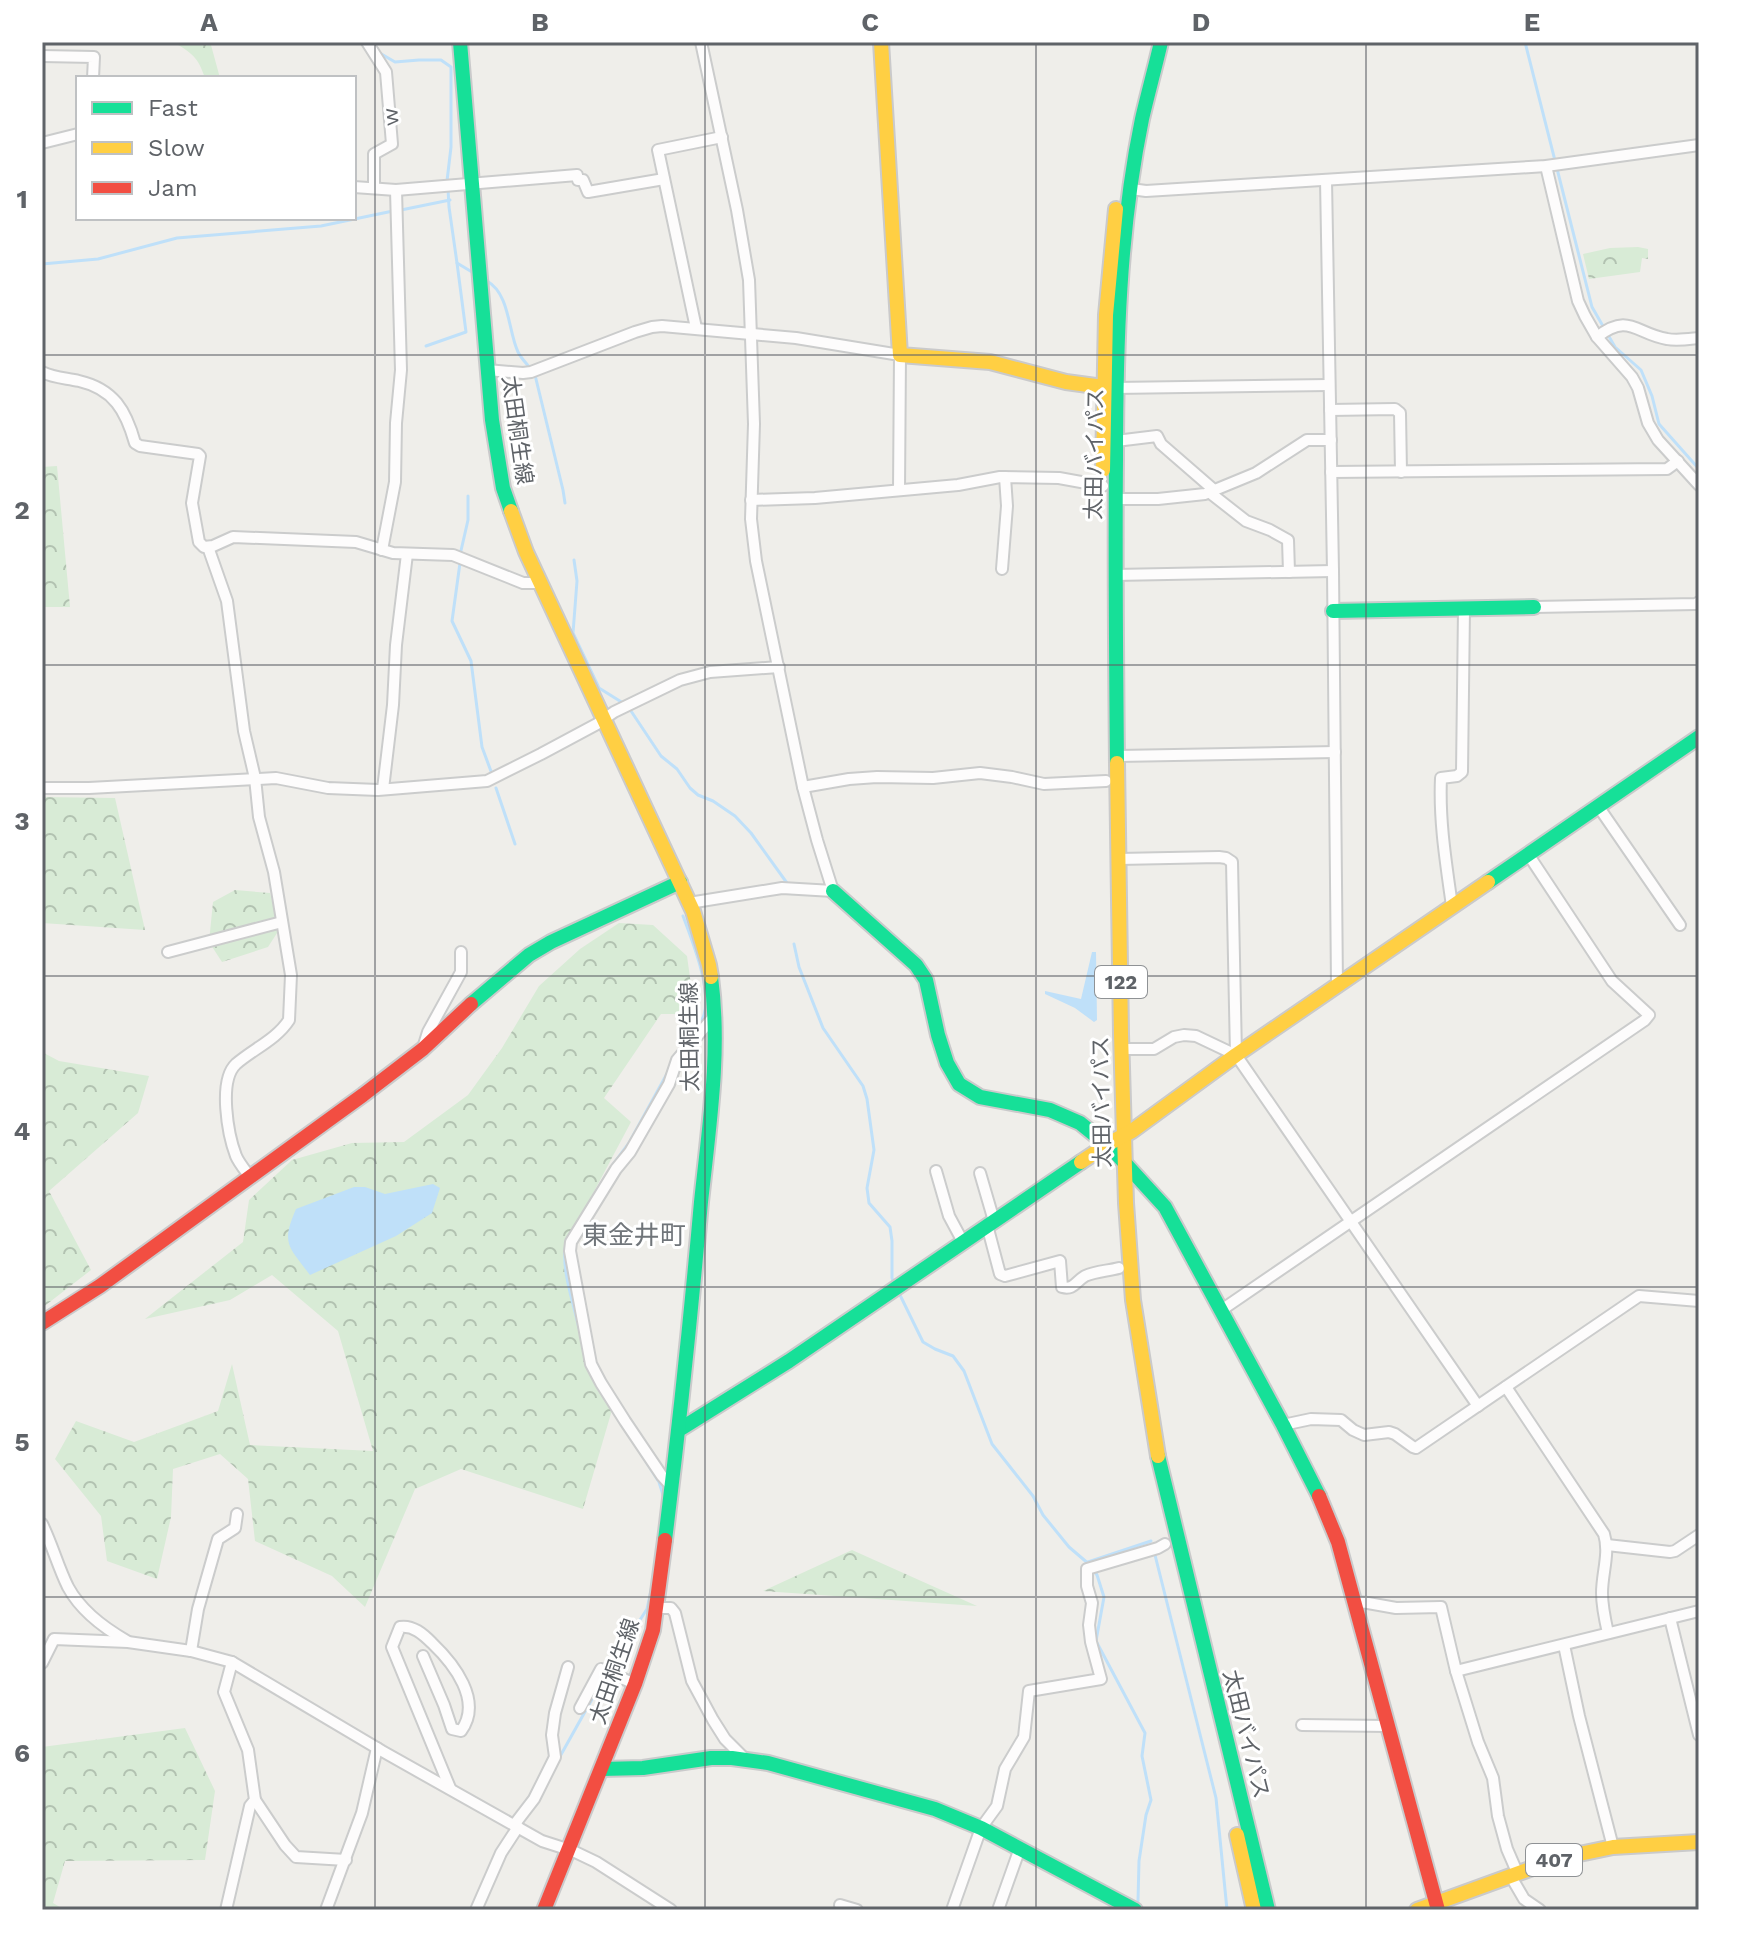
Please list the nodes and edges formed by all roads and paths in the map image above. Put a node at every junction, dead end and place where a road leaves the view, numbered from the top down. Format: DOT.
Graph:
graph roads {
  1 [pos="367,42"];
  2 [pos="460,42"];
  3 [pos="701,42"];
  4 [pos="881,42"];
  5 [pos="1149,42"];
  6 [pos="1161,42"];
  7 [pos="42,56"];
  8 [pos="93,76"];
  9 [pos="76,134"];
  10 [pos="722,137"];
  11 [pos="42,143"];
  12 [pos="1699,145"];
  13 [pos="1553,165"];
  14 [pos="664,179"];
  15 [pos="1326,180"];
  16 [pos="471,184"];
  17 [pos="356,187"];
  18 [pos="374,187"];
  19 [pos="1131,189"];
  20 [pos="396,190"];
  21 [pos="696,328"];
  22 [pos="1603,332"];
  23 [pos="752,334"];
  24 [pos="1699,338"];
  25 [pos="900,355"];
  26 [pos="487,370"];
  27 [pos="42,372"];
  28 [pos="1329,385"];
  29 [pos="1110,388"];
  30 [pos="1330,410"];
  31 [pos="1331,440"];
  32 [pos="1116,441"];
  33 [pos="1678,461"];
  34 [pos="1331,472"];
  35 [pos="1401,472"];
  36 [pos="1005,477"];
  37 [pos="1699,485"];
  38 [pos="1103,486"];
  39 [pos="899,490"];
  40 [pos="1211,491"];
  41 [pos="1115,499"];
  42 [pos="751,500"];
  43 [pos="208,547"];
  44 [pos="382,550"];
  45 [pos="407,554"];
  46 [pos="1002,569"];
  47 [pos="1333,571"];
  48 [pos="1289,572"];
  49 [pos="1115,575"];
  50 [pos="539,583"];
  51 [pos="1698,605"];
  52 [pos="1534,607"];
  53 [pos="1464,609"];
  54 [pos="1333,611"];
  55 [pos="779,667"];
  56 [pos="604,719"];
  57 [pos="1699,737"];
  58 [pos="1335,752"];
  59 [pos="1118,756"];
  60 [pos="255,778"];
  61 [pos="1106,781"];
  62 [pos="803,787"];
  63 [pos="46,788"];
  64 [pos="383,789"];
  65 [pos="1598,806"];
  66 [pos="1528,854"];
  67 [pos="1119,859"];
  68 [pos="680,882"];
  69 [pos="833,891"];
  70 [pos="689,903"];
  71 [pos="1452,906"];
  72 [pos="282,922"];
  73 [pos="1680,925"];
  74 [pos="168,952"];
  75 [pos="461,952"];
  76 [pos="1337,985"];
  77 [pos="715,1015"];
  78 [pos="423,1049"];
  79 [pos="1122,1049"];
  80 [pos="1236,1055"];
  81 [pos="1114,1142"];
  82 [pos="1125,1163"];
  83 [pos="936,1171"];
  84 [pos="980,1173"];
  85 [pos="250,1177"];
  86 [pos="1351,1222"];
  87 [pos="990,1223"];
  88 [pos="963,1242"];
  89 [pos="1119,1268"];
  90 [pos="1699,1301"];
  91 [pos="1220,1311"];
  92 [pos="42,1323"];
  93 [pos="1506,1387"];
  94 [pos="1478,1406"];
  95 [pos="1283,1425"];
  96 [pos="682,1428"];
  97 [pos="673,1487"];
  98 [pos="237,1514"];
  99 [pos="42,1524"];
  100 [pos="1699,1535"];
  101 [pos="1165,1544"];
  102 [pos="1607,1545"];
  103 [pos="1356,1602"];
  104 [pos="657,1608"];
  105 [pos="1699,1611"];
  106 [pos="1670,1618"];
  107 [pos="1608,1633"];
  108 [pos="128,1642"];
  109 [pos="1564,1645"];
  110 [pos="191,1651"];
  111 [pos="423,1656"];
  112 [pos="232,1662"];
  113 [pos="42,1663"];
  114 [pos="568,1667"];
  115 [pos="1456,1671"];
  116 [pos="635,1684"];
  117 [pos="580,1708"];
  118 [pos="1302,1725"];
  119 [pos="1388,1726"];
  120 [pos="1699,1735"];
  121 [pos="377,1748"];
  122 [pos="745,1759"];
  123 [pos="602,1769"];
  124 [pos="450,1788"];
  125 [pos="255,1800"];
  126 [pos="516,1826"];
  127 [pos="981,1828"];
  128 [pos="1699,1842"];
  129 [pos="1613,1847"];
  130 [pos="1020,1848"];
  131 [pos="568,1849"];
  132 [pos="346,1860"];
  133 [pos="1513,1873"];
  134 [pos="840,1905"];
  135 [pos="1437,1906"];
  136 [pos="226,1910"];
  137 [pos="326,1910"];
  138 [pos="476,1910"];
  139 [pos="544,1910"];
  140 [pos="671,1910"];
  141 [pos="857,1910"];
  142 [pos="952,1910"];
  143 [pos="998,1910"];
  144 [pos="1135,1910"];
  145 [pos="1254,1910"];
  146 [pos="1268,1910"];
  147 [pos="1417,1910"];
  148 [pos="1540,1910"];
  1 -- 18 [label="street, w"];
  2 -- 16 [label="main road, 太田桐生線"];
  3 -- 10 [label="street"];
  4 -- 25 [label="main road"];
  5 -- 29 [label="main road, 太田バイパス / 122"];
  6 -- 19 [label="main road, 太田バイパス / 122"];
  7 -- 8 [label="street"];
  9 -- 11 [label="street"];
  10 -- 14 [label="street"];
  10 -- 23 [label="street"];
  12 -- 13 [label="street"];
  13 -- 15 [label="street"];
  13 -- 22 [label="street"];
  14 -- 16 [label="street"];
  14 -- 21 [label="street"];
  15 -- 19 [label="street"];
  15 -- 28 [label="street"];
  16 -- 20 [label="street"];
  16 -- 26 [label="main road, 太田桐生線"];
  17 -- 18 [label="street"];
  18 -- 20 [label="street"];
  19 -- 29 [label="main road, 太田バイパス / 122"];
  20 -- 44 [label="street"];
  21 -- 23 [label="street"];
  21 -- 26 [label="street"];
  22 -- 24 [label="street"];
  22 -- 33 [label="street"];
  23 -- 25 [label="street"];
  23 -- 42 [label="street"];
  25 -- 29 [label="main road"];
  25 -- 39 [label="street"];
  26 -- 50 [label="main road, 太田桐生線"];
  27 -- 43 [label="street"];
  28 -- 29 [label="street"];
  28 -- 30 [label="street"];
  29 -- 32 [label="main road, 太田バイパス / 122"];
  29 -- 38 [label="main road, 太田バイパス / 122"];
  30 -- 31 [label="street"];
  30 -- 35 [label="street"];
  31 -- 34 [label="street"];
  31 -- 40 [label="street"];
  32 -- 40 [label="street"];
  32 -- 41 [label="main road, 太田バイパス / 122"];
  33 -- 35 [label="street"];
  33 -- 37 [label="street"];
  34 -- 35 [label="street"];
  34 -- 47 [label="street"];
  36 -- 38 [label="street"];
  36 -- 39 [label="street"];
  36 -- 46 [label="street"];
  38 -- 61 [label="main road, 太田バイパス / 122"];
  39 -- 42 [label="street"];
  40 -- 41 [label="street"];
  40 -- 48 [label="street"];
  41 -- 49 [label="main road, 太田バイパス / 122"];
  42 -- 55 [label="street"];
  43 -- 44 [label="street"];
  43 -- 60 [label="street"];
  44 -- 45 [label="street"];
  45 -- 50 [label="street"];
  45 -- 64 [label="street"];
  47 -- 48 [label="street"];
  47 -- 54 [label="street"];
  48 -- 49 [label="street"];
  49 -- 59 [label="main road, 太田バイパス / 122"];
  50 -- 56 [label="main road, 太田桐生線"];
  51 -- 52 [label="street"];
  52 -- 53 [label="main road"];
  53 -- 54 [label="main road"];
  53 -- 71 [label="street"];
  54 -- 58 [label="street"];
  55 -- 56 [label="street"];
  55 -- 62 [label="street"];
  56 -- 64 [label="street"];
  56 -- 68 [label="main road, 太田桐生線"];
  57 -- 65 [label="main road"];
  58 -- 59 [label="street"];
  58 -- 76 [label="street"];
  59 -- 67 [label="main road, 太田バイパス / 122"];
  60 -- 63 [label="street"];
  60 -- 64 [label="street"];
  60 -- 72 [label="street"];
  61 -- 62 [label="street"];
  61 -- 81 [label="main road, 太田バイパス / 122"];
  62 -- 69 [label="street"];
  65 -- 66 [label="main road"];
  65 -- 73 [label="street"];
  66 -- 71 [label="main road"];
  66 -- 86 [label="street"];
  67 -- 79 [label="main road, 太田バイパス / 122"];
  67 -- 80 [label="street"];
  68 -- 70 [label="main road, 太田桐生線"];
  68 -- 78 [label="main road"];
  69 -- 70 [label="street"];
  69 -- 81 [label="main road"];
  70 -- 77 [label="main road, 太田桐生線"];
  71 -- 76 [label="main road"];
  72 -- 74 [label="street"];
  72 -- 85 [label="street"];
  75 -- 78 [label="street"];
  76 -- 80 [label="main road"];
  77 -- 97 [label="main road, 太田桐生線"];
  77 -- 97 [label="street"];
  78 -- 85 [label="main road"];
  79 -- 80 [label="street"];
  79 -- 81 [label="main road, 太田バイパス / 122"];
  80 -- 81 [label="main road"];
  80 -- 86 [label="street"];
  81 -- 82 [label="main road"];
  81 -- 87 [label="main road"];
  81 -- 89 [label="main road, 太田バイパス / 122"];
  82 -- 91 [label="main road"];
  82 -- 146 [label="main road, 太田バイパス"];
  83 -- 88 [label="street"];
  84 -- 87 [label="street"];
  85 -- 92 [label="main road"];
  86 -- 91 [label="street"];
  86 -- 94 [label="street"];
  87 -- 88 [label="main road"];
  87 -- 89 [label="street"];
  88 -- 96 [label="main road"];
  89 -- 101 [label="main road, 太田バイパス / 122"];
  90 -- 93 [label="street"];
  91 -- 95 [label="main road"];
  93 -- 94 [label="street"];
  93 -- 102 [label="street"];
  94 -- 95 [label="street"];
  95 -- 103 [label="main road"];
  97 -- 104 [label="main road, 太田桐生線"];
  98 -- 110 [label="street"];
  99 -- 108 [label="street"];
  100 -- 102 [label="street"];
  101 -- 127 [label="street"];
  101 -- 145 [label="main road, 太田バイパス / 122"];
  102 -- 107 [label="street"];
  103 -- 115 [label="street"];
  103 -- 119 [label="main road"];
  104 -- 116 [label="main road, 太田桐生線"];
  104 -- 122 [label="street"];
  105 -- 106 [label="street"];
  106 -- 107 [label="street"];
  106 -- 120 [label="street"];
  107 -- 109 [label="street"];
  108 -- 110 [label="street"];
  108 -- 113 [label="street"];
  109 -- 115 [label="street"];
  109 -- 129 [label="street"];
  110 -- 112 [label="street"];
  111 -- 124 [label="street"];
  112 -- 121 [label="street"];
  112 -- 125 [label="street"];
  114 -- 126 [label="street"];
  115 -- 133 [label="street"];
  116 -- 117 [label="street"];
  116 -- 123 [label="main road, 太田桐生線"];
  118 -- 119 [label="street"];
  119 -- 135 [label="main road"];
  121 -- 124 [label="street"];
  121 -- 132 [label="street"];
  122 -- 123 [label="main road"];
  122 -- 127 [label="main road"];
  123 -- 131 [label="main road, 太田桐生線"];
  124 -- 126 [label="street"];
  125 -- 132 [label="street"];
  125 -- 136 [label="street"];
  126 -- 131 [label="street"];
  126 -- 138 [label="street"];
  127 -- 130 [label="main road"];
  127 -- 142 [label="street"];
  128 -- 129 [label="main road, 407"];
  129 -- 133 [label="main road, 407"];
  130 -- 143 [label="street"];
  130 -- 144 [label="main road"];
  131 -- 139 [label="main road, 太田桐生線"];
  131 -- 140 [label="street"];
  132 -- 137 [label="street"];
  133 -- 135 [label="main road, 407"];
  133 -- 148 [label="street"];
  134 -- 141 [label="street"];
  135 -- 147 [label="main road, 407"];
}
